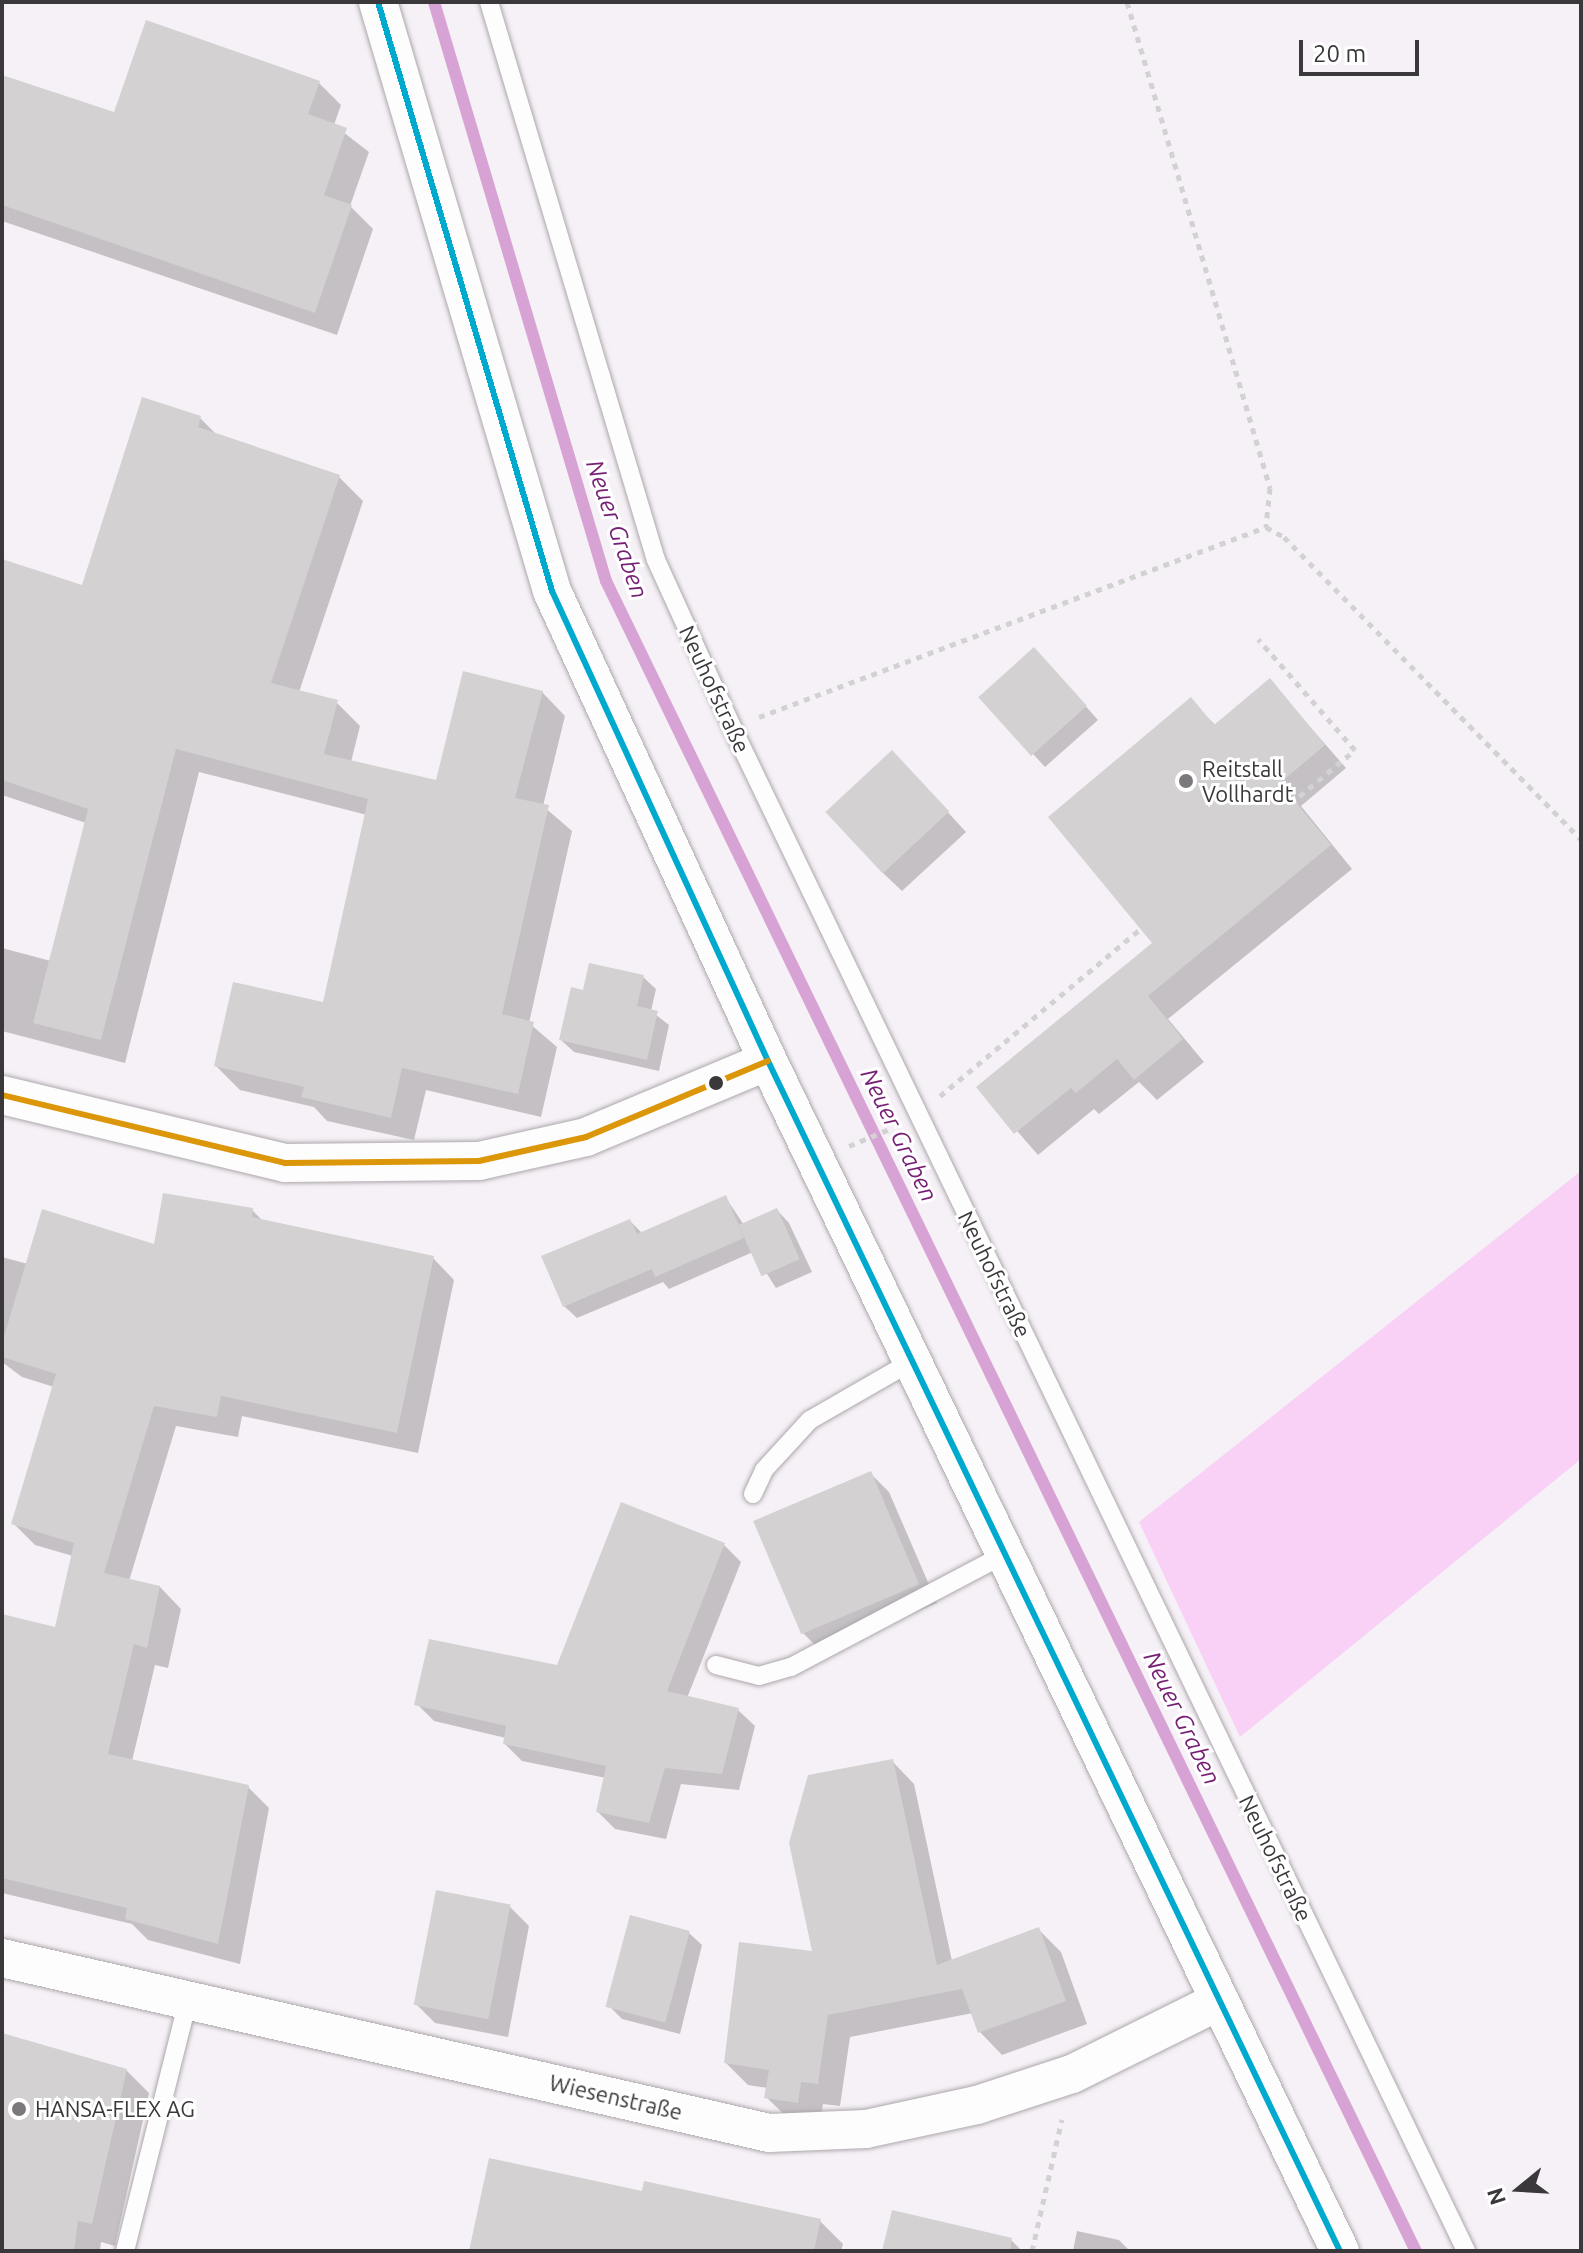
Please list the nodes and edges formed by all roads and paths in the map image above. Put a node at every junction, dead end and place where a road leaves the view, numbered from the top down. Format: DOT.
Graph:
graph roads {
  1 [pos="378,2"];
  2 [pos="489,2"];
  3 [pos="1127,2"];
  4 [pos="1266,527"];
  5 [pos="1258,639"];
  6 [pos="732,727"];
  7 [pos="1581,839"];
  8 [pos="768,1061"];
  9 [pos="2,1095"];
  10 [pos="918,1114"];
  11 [pos="894,1126"];
  12 [pos="854,1144"];
  13 [pos="911,1362"];
  14 [pos="753,1494"];
  15 [pos="1003,1555"];
  16 [pos="716,1665"];
  17 [pos="2,1958"];
  18 [pos="188,2000"];
  19 [pos="1217,2002"];
  20 [pos="1072,2074"];
  21 [pos="125,2251"];
  22 [pos="1032,2251"];
  23 [pos="1340,2251"];
  24 [pos="1466,2251"];
  1 -- 8 [label="street"];
  2 -- 6 [label="lane, Neuhofstraße"];
  3 -- 4 [label="path"];
  4 -- 6 [label="path"];
  4 -- 7 [label="path"];
  5 -- 10 [label="path"];
  6 -- 10 [label="lane, Neuhofstraße"];
  8 -- 9 [label="street"];
  8 -- 13 [label="street"];
  10 -- 24 [label="lane, Neuhofstraße"];
  11 -- 12 [label="path"];
  13 -- 14 [label="lane"];
  13 -- 15 [label="street"];
  15 -- 16 [label="lane"];
  15 -- 19 [label="street"];
  17 -- 18 [label="street, Wiesenstraße"];
  18 -- 20 [label="street, Wiesenstraße"];
  18 -- 21 [label="lane"];
  19 -- 20 [label="street, Wiesenstraße"];
  19 -- 23 [label="street"];
  20 -- 22 [label="path"];
}
